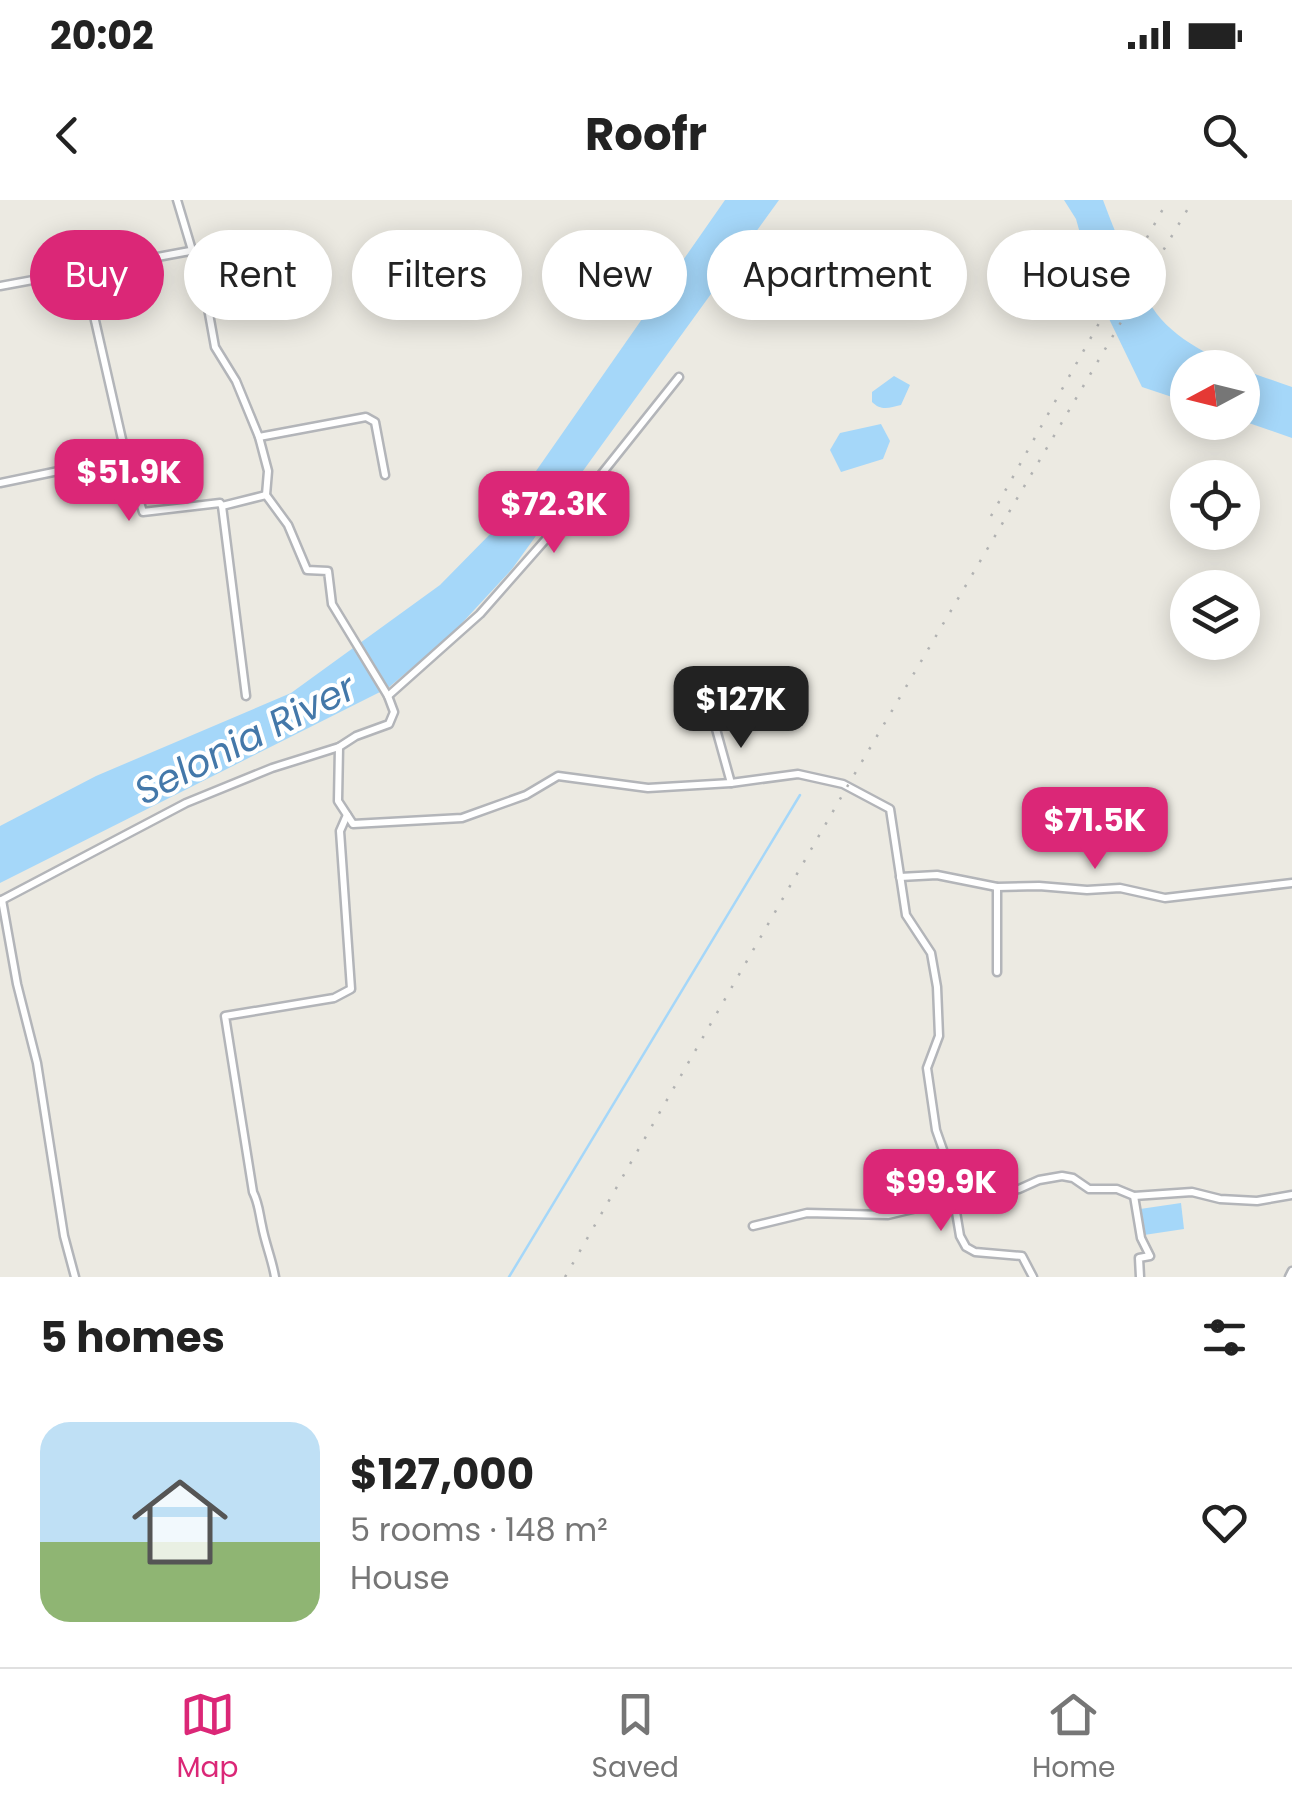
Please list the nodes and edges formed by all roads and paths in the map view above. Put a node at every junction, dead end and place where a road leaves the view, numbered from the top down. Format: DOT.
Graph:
graph roads {
  1 [pos="178,200"];
  2 [pos="186,230"];
  3 [pos="30,281"];
  4 [pos="0,286"];
  5 [pos="95,320"];
  6 [pos="210,320"];
  7 [pos="680,378"];
  8 [pos="259,437"];
  9 [pos="126,457"];
  10 [pos="385,475"];
  11 [pos="0,483"];
  12 [pos="266,495"];
  13 [pos="222,506"];
  14 [pos="246,696"];
  15 [pos="388,696"];
  16 [pos="716,729"];
  17 [pos="340,747"];
  18 [pos="731,783"];
  19 [pos="347,814"];
  20 [pos="900,877"];
  21 [pos="1292,882"];
  22 [pos="997,887"];
  23 [pos="1,900"];
  24 [pos="998,972"];
  25 [pos="1292,1195"];
  26 [pos="1134,1196"];
  27 [pos="954,1198"];
  28 [pos="752,1226"];
  29 [pos="75,1277"];
  30 [pos="275,1277"];
  31 [pos="1032,1277"];
  32 [pos="1140,1277"];
  1 -- 2 [label="street"];
  3 -- 4 [label="street"];
  5 -- 9 [label="street"];
  6 -- 8 [label="street"];
  7 -- 15 [label="street"];
  8 -- 10 [label="street"];
  8 -- 12 [label="street"];
  9 -- 11 [label="street"];
  9 -- 13 [label="street"];
  12 -- 13 [label="street"];
  12 -- 15 [label="street"];
  13 -- 14 [label="street"];
  15 -- 17 [label="street"];
  16 -- 18 [label="street"];
  17 -- 19 [label="street"];
  17 -- 23 [label="street"];
  18 -- 19 [label="street"];
  18 -- 20 [label="street"];
  19 -- 30 [label="street"];
  20 -- 22 [label="street"];
  20 -- 27 [label="street"];
  21 -- 22 [label="street"];
  22 -- 24 [label="street"];
  23 -- 29 [label="street"];
  25 -- 26 [label="street"];
  26 -- 27 [label="street"];
  26 -- 32 [label="street"];
  27 -- 28 [label="street"];
  27 -- 31 [label="street"];
}
